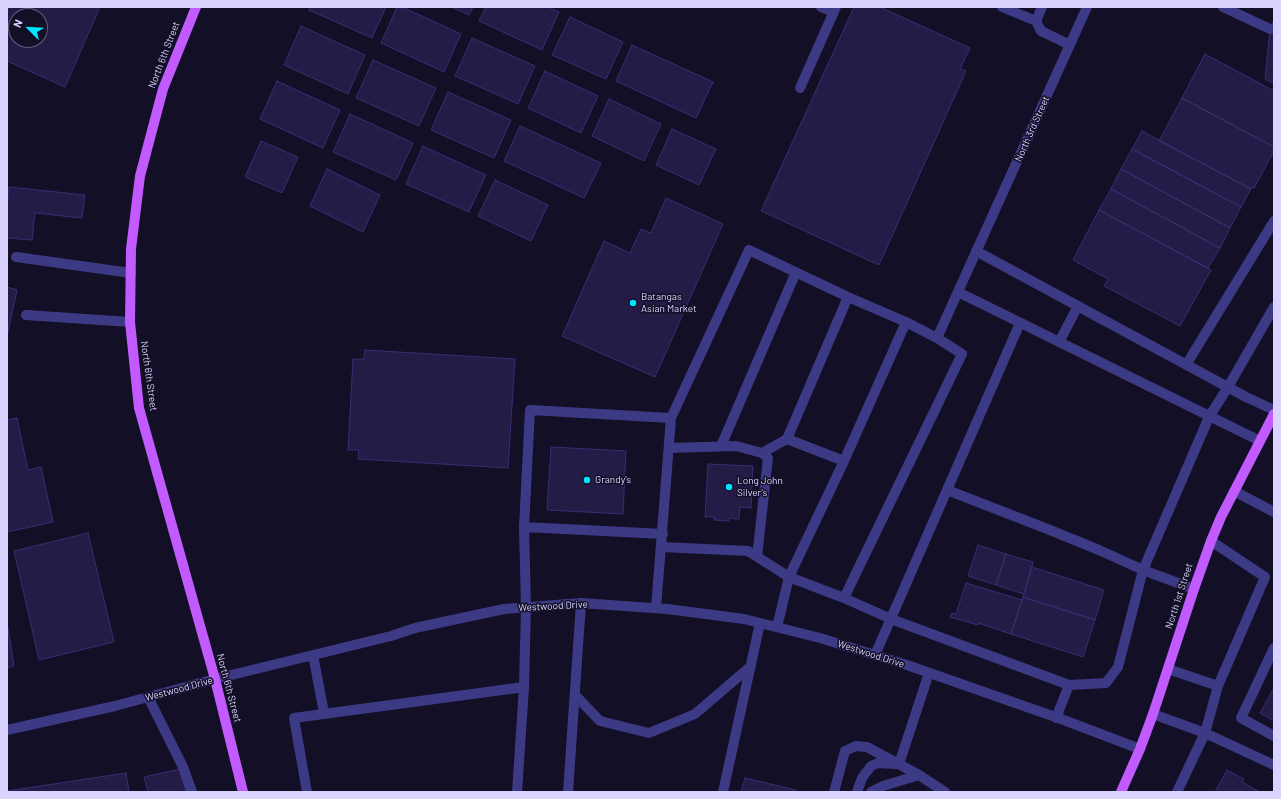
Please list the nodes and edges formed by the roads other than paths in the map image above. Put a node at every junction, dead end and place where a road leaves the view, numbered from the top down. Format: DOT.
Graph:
graph roads {
  1 [pos="196,7"];
  2 [pos="821,7"];
  3 [pos="1002,7"];
  4 [pos="1042,7"];
  5 [pos="1087,7"];
  6 [pos="1224,7"];
  7 [pos="835,10"];
  8 [pos="1036,21"];
  9 [pos="1270,29"];
  10 [pos="1070,45"];
  11 [pos="800,88"];
  12 [pos="1274,221"];
  13 [pos="976,251"];
  14 [pos="16,257"];
  15 [pos="796,272"];
  16 [pos="131,273"];
  17 [pos="958,292"];
  18 [pos="848,297"];
  19 [pos="1078,306"];
  20 [pos="1274,307"];
  21 [pos="26,315"];
  22 [pos="130,322"];
  23 [pos="906,322"];
  24 [pos="1020,323"];
  25 [pos="936,338"];
  26 [pos="1060,342"];
  27 [pos="1186,365"];
  28 [pos="1228,387"];
  29 [pos="1274,410"];
  30 [pos="1274,414"];
  31 [pos="1209,417"];
  32 [pos="671,418"];
  33 [pos="787,438"];
  34 [pos="1260,441"];
  35 [pos="721,446"];
  36 [pos="669,448"];
  37 [pos="762,453"];
  38 [pos="844,461"];
  39 [pos="947,490"];
  40 [pos="1234,491"];
  41 [pos="1274,512"];
  42 [pos="524,527"];
  43 [pos="663,534"];
  44 [pos="1211,541"];
  45 [pos="662,547"];
  46 [pos="757,557"];
  47 [pos="1143,570"];
  48 [pos="789,577"];
  49 [pos="1270,579"];
  50 [pos="1194,589"];
  51 [pos="844,598"];
  52 [pos="581,603"];
  53 [pos="526,607"];
  54 [pos="656,608"];
  55 [pos="891,619"];
  56 [pos="760,623"];
  57 [pos="777,627"];
  58 [pos="1274,648"];
  59 [pos="313,655"];
  60 [pos="875,655"];
  61 [pos="751,666"];
  62 [pos="1168,668"];
  63 [pos="929,673"];
  64 [pos="215,679"];
  65 [pos="1069,685"];
  66 [pos="1218,686"];
  67 [pos="524,687"];
  68 [pos="575,695"];
  69 [pos="148,697"];
  70 [pos="324,713"];
  71 [pos="1153,714"];
  72 [pos="1056,718"];
  73 [pos="7,730"];
  74 [pos="1205,734"];
  75 [pos="1274,736"];
  76 [pos="1140,749"];
  77 [pos="899,764"];
  78 [pos="1274,765"];
  79 [pos="919,776"];
  80 [pos="192,792"];
  81 [pos="243,792"];
  82 [pos="307,792"];
  83 [pos="517,792"];
  84 [pos="568,792"];
  85 [pos="723,792"];
  86 [pos="834,792"];
  87 [pos="857,792"];
  88 [pos="870,792"];
  89 [pos="945,792"];
  90 [pos="1121,792"];
  91 [pos="1177,792"];
  1 -- 16 [label="main road, North 6th Street"];
  2 -- 7 [label="street"];
  3 -- 8 [label="street"];
  4 -- 8 [label="street"];
  5 -- 10 [label="street, North 3rd Street"];
  6 -- 9 [label="street"];
  7 -- 11 [label="street"];
  8 -- 10 [label="street"];
  10 -- 13 [label="street, North 3rd Street"];
  12 -- 27 [label="street"];
  13 -- 17 [label="street, North 3rd Street"];
  13 -- 19 [label="street"];
  14 -- 16 [label="street"];
  15 -- 18 [label="street"];
  15 -- 32 [label="street"];
  15 -- 35 [label="street"];
  16 -- 22 [label="main road, North 6th Street"];
  17 -- 24 [label="street"];
  17 -- 25 [label="street, North 3rd Street"];
  18 -- 23 [label="street"];
  18 -- 33 [label="street"];
  19 -- 26 [label="street"];
  19 -- 27 [label="street"];
  20 -- 28 [label="street"];
  21 -- 22 [label="street"];
  22 -- 64 [label="main road, North 6th Street"];
  23 -- 25 [label="street"];
  23 -- 38 [label="street"];
  24 -- 26 [label="street"];
  24 -- 39 [label="street"];
  25 -- 51 [label="street"];
  26 -- 31 [label="street"];
  27 -- 28 [label="street"];
  28 -- 29 [label="street"];
  28 -- 31 [label="street"];
  30 -- 34 [label="main road, North 1st Street"];
  31 -- 34 [label="street"];
  31 -- 47 [label="street"];
  32 -- 36 [label="street"];
  32 -- 42 [label="street"];
  33 -- 37 [label="street"];
  33 -- 38 [label="street"];
  34 -- 40 [label="main road, North 1st Street"];
  35 -- 36 [label="street"];
  35 -- 37 [label="street"];
  36 -- 43 [label="street"];
  37 -- 46 [label="street"];
  38 -- 48 [label="street"];
  39 -- 47 [label="street"];
  39 -- 55 [label="street"];
  40 -- 41 [label="street"];
  40 -- 44 [label="main road, North 1st Street"];
  42 -- 43 [label="street"];
  42 -- 53 [label="street"];
  43 -- 45 [label="street"];
  44 -- 49 [label="street"];
  44 -- 50 [label="main road, North 1st Street"];
  45 -- 46 [label="street"];
  45 -- 54 [label="street"];
  46 -- 48 [label="street"];
  47 -- 50 [label="street"];
  47 -- 65 [label="street"];
  48 -- 51 [label="street"];
  48 -- 57 [label="street"];
  49 -- 66 [label="street"];
  50 -- 62 [label="main road, North 1st Street"];
  51 -- 55 [label="street"];
  52 -- 53 [label="street, Westwood Drive"];
  52 -- 54 [label="street, Westwood Drive"];
  52 -- 68 [label="street"];
  53 -- 59 [label="street, Westwood Drive"];
  53 -- 67 [label="street"];
  54 -- 56 [label="street, Westwood Drive"];
  55 -- 60 [label="street"];
  55 -- 65 [label="street"];
  56 -- 57 [label="street, Westwood Drive"];
  56 -- 61 [label="street"];
  57 -- 60 [label="street, Westwood Drive"];
  58 -- 75 [label="street"];
  59 -- 64 [label="street, Westwood Drive"];
  59 -- 70 [label="street"];
  60 -- 63 [label="street, Westwood Drive"];
  61 -- 68 [label="street"];
  61 -- 85 [label="street"];
  62 -- 66 [label="street"];
  62 -- 71 [label="main road, North 1st Street"];
  63 -- 72 [label="street, Westwood Drive"];
  63 -- 77 [label="street"];
  64 -- 69 [label="street, Westwood Drive"];
  64 -- 81 [label="main road, North 6th Street"];
  65 -- 72 [label="street"];
  66 -- 74 [label="street"];
  67 -- 70 [label="street"];
  67 -- 83 [label="street"];
  68 -- 84 [label="street"];
  69 -- 73 [label="street, Westwood Drive"];
  69 -- 80 [label="street"];
  70 -- 82 [label="street"];
  71 -- 74 [label="street"];
  71 -- 76 [label="main road, North 1st Street"];
  72 -- 76 [label="street, Westwood Drive"];
  74 -- 78 [label="street"];
  74 -- 91 [label="street"];
  76 -- 90 [label="main road, North 1st Street"];
  77 -- 79 [label="street"];
  77 -- 86 [label="street"];
  77 -- 87 [label="street"];
  79 -- 88 [label="street"];
  79 -- 89 [label="street"];
}
